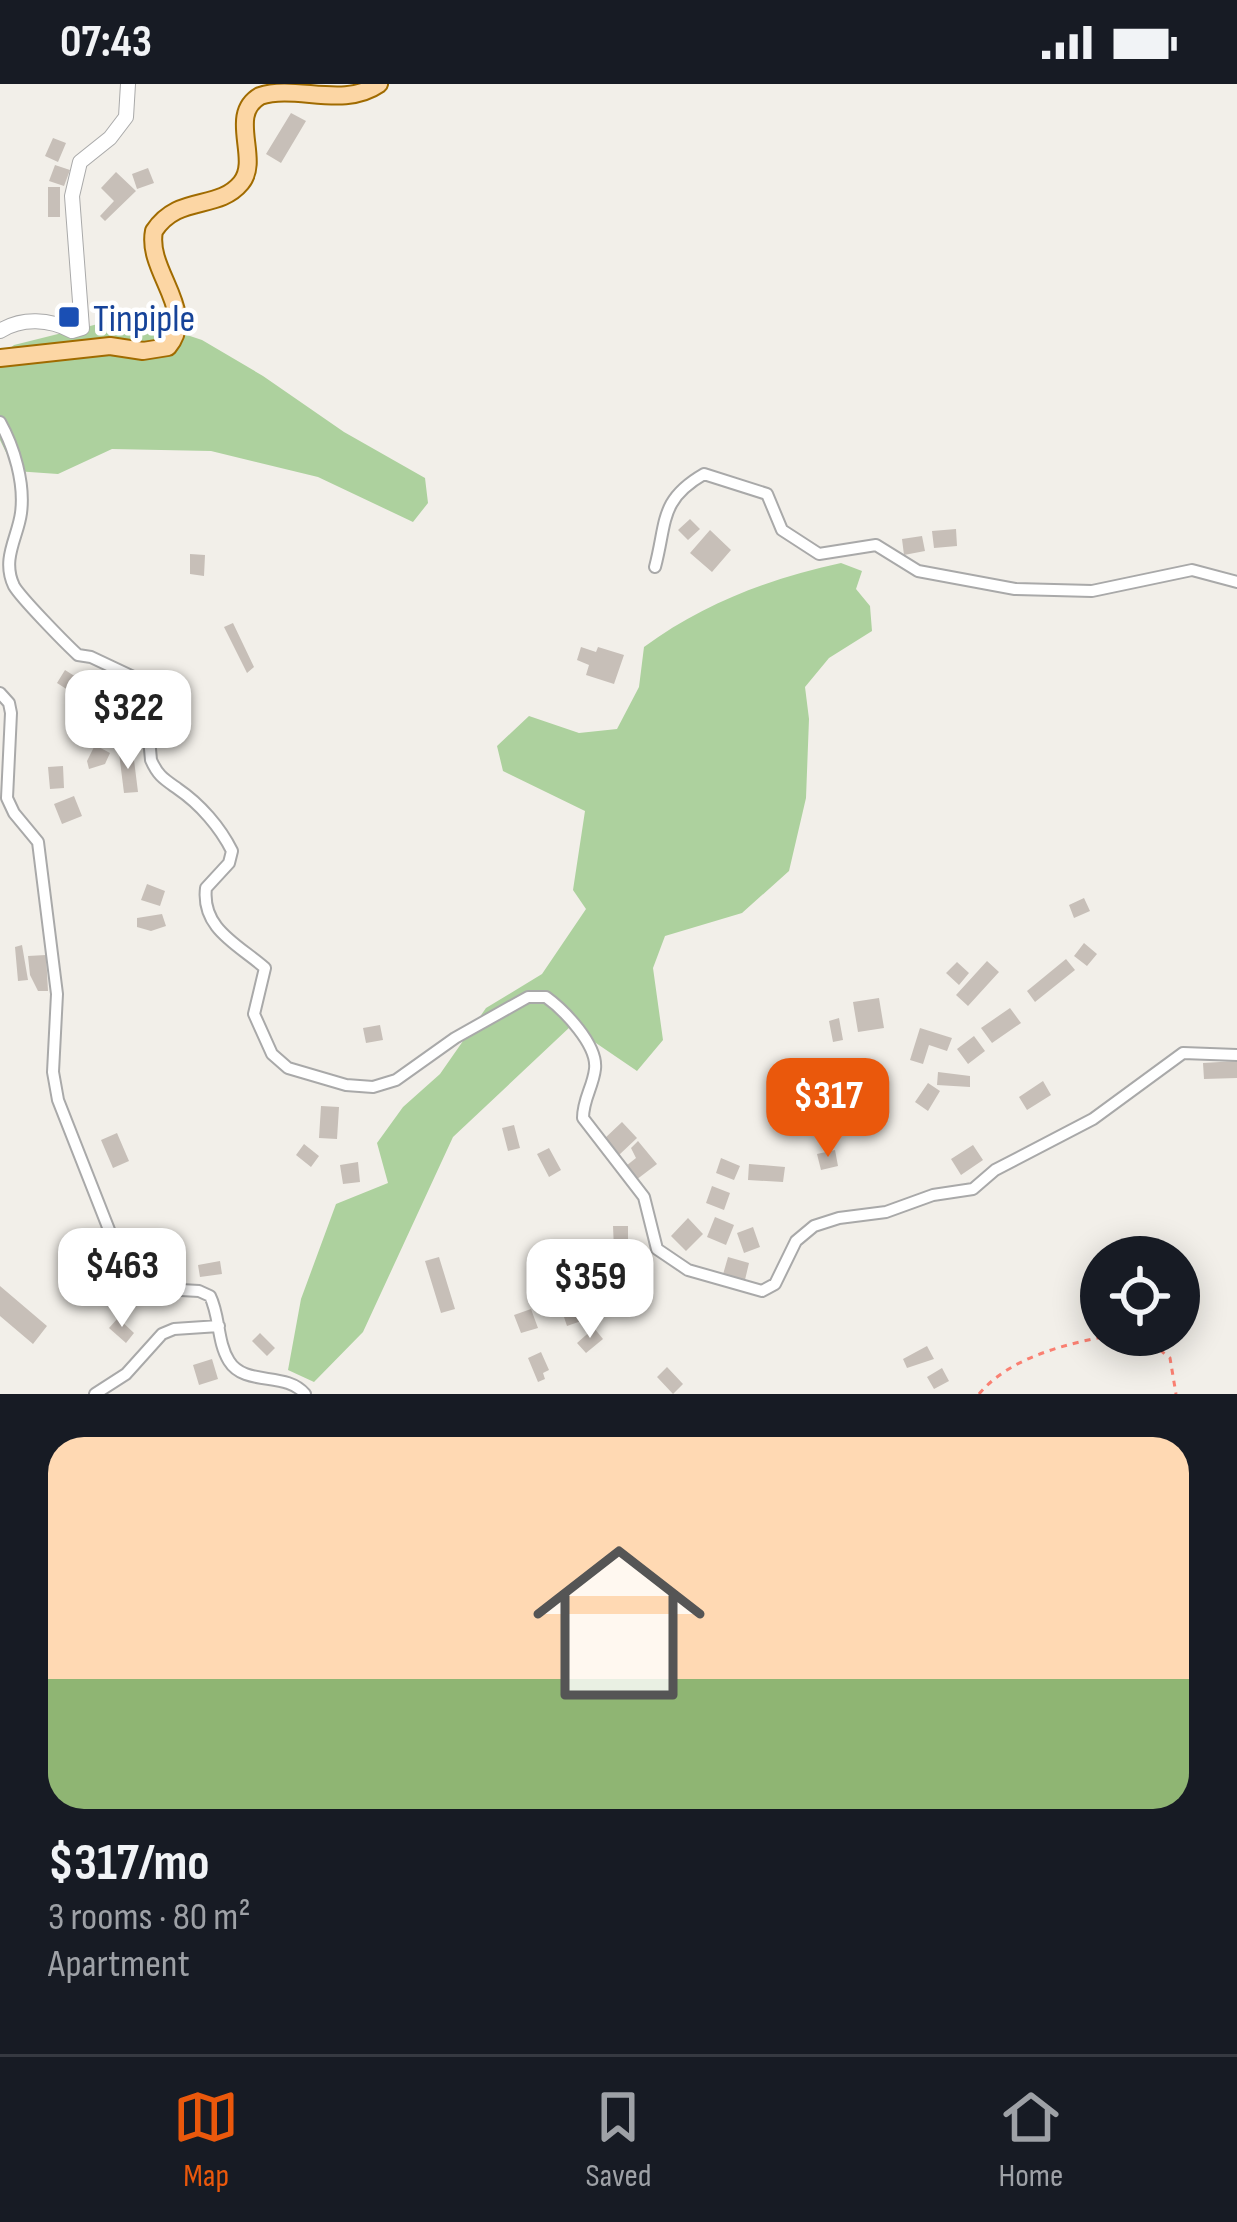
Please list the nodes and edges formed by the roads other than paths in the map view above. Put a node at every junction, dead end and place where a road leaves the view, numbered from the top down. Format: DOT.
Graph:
graph roads {
  1 [pos="128,84"];
  2 [pos="379,84"];
  3 [pos="0,332"];
  4 [pos="0,358"];
  5 [pos="0,422"];
  6 [pos="655,567"];
  7 [pos="1237,582"];
  8 [pos="0,693"];
  9 [pos="1237,1055"];
  10 [pos="219,1326"];
  11 [pos="95,1394"];
  12 [pos="305,1394"];
  1 -- 3 [label="street"];
  2 -- 4 [label="main road"];
  5 -- 9 [label="street"];
  6 -- 7 [label="street"];
  8 -- 10 [label="street"];
  10 -- 11 [label="street"];
  10 -- 12 [label="street"];
}
